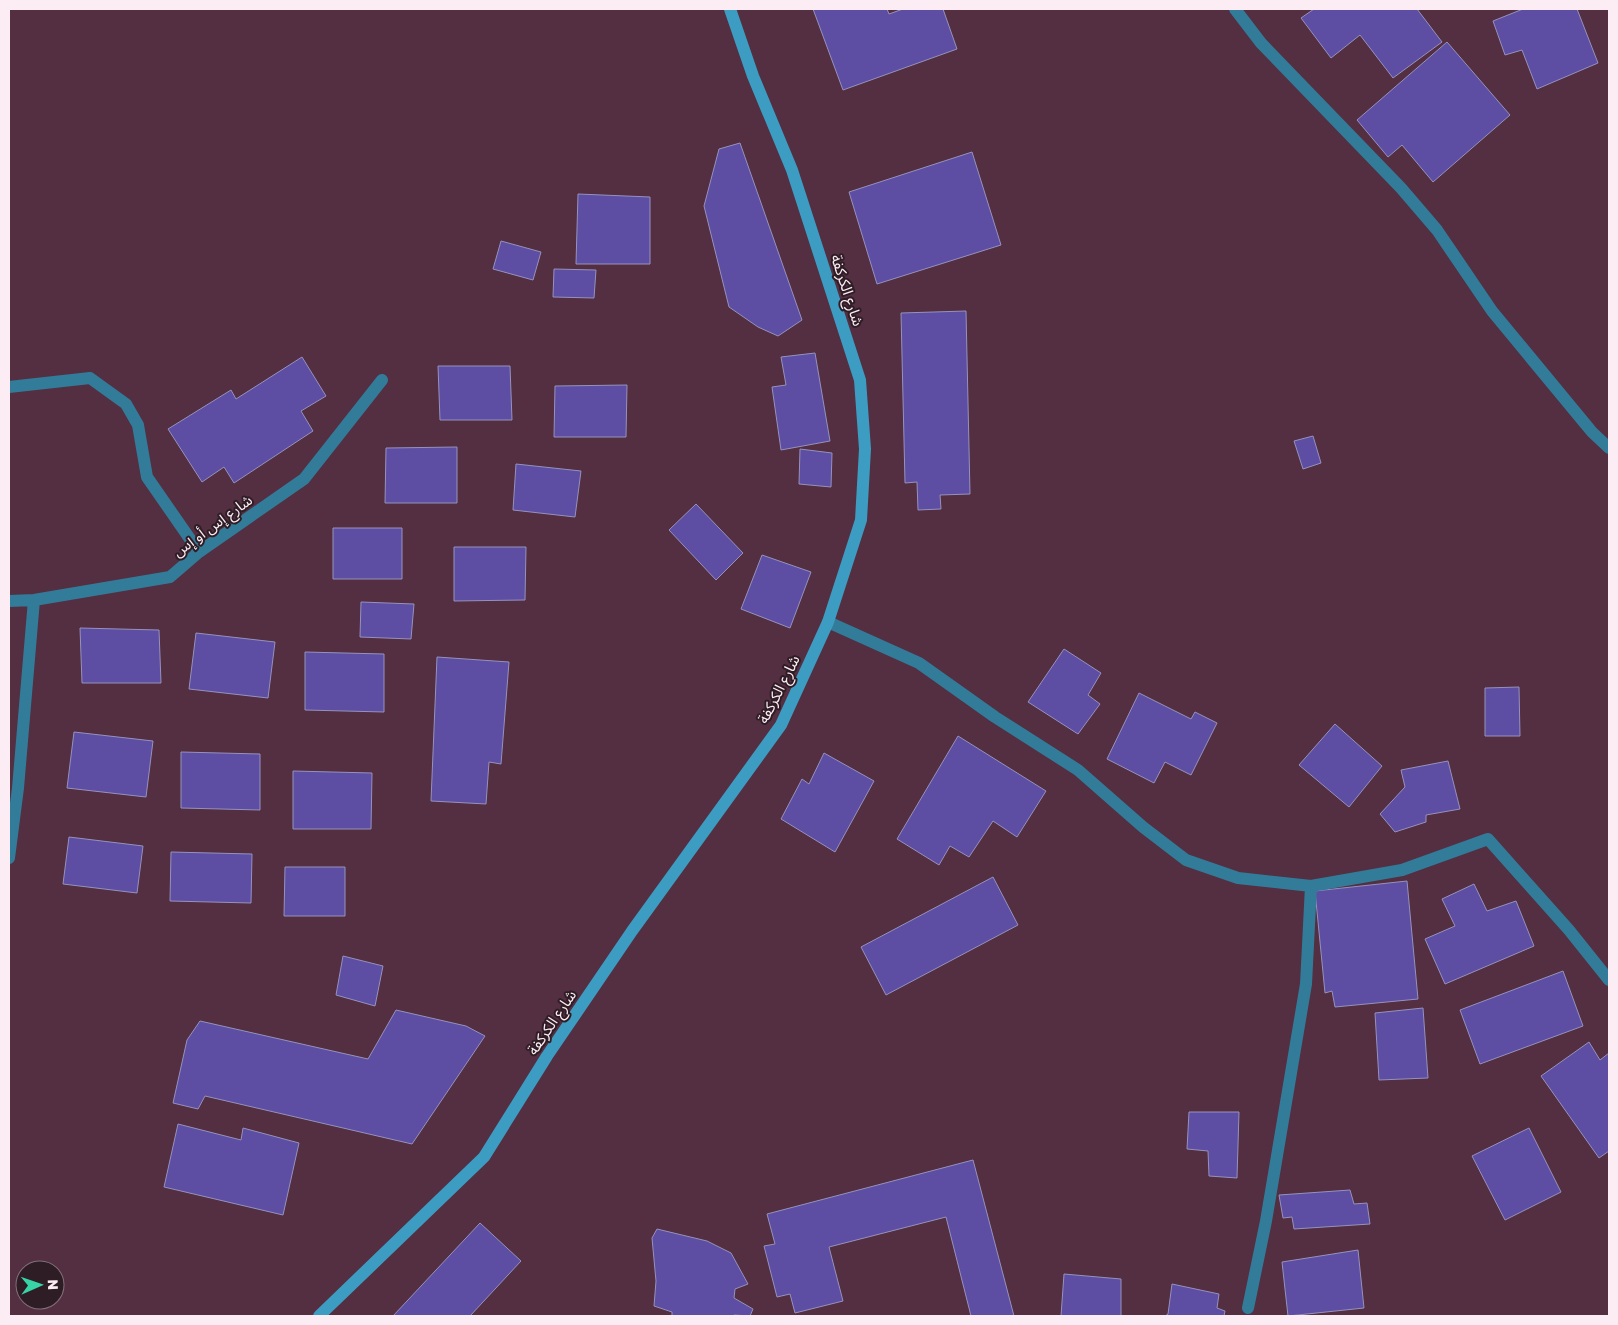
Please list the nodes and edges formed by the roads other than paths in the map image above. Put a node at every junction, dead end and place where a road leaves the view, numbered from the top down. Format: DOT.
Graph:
graph roads {
  1 [pos="730,9"];
  2 [pos="1235,9"];
  3 [pos="382,380"];
  4 [pos="9,388"];
  5 [pos="1609,448"];
  6 [pos="199,552"];
  7 [pos="34,600"];
  8 [pos="9,601"];
  9 [pos="828,622"];
  10 [pos="9,858"];
  11 [pos="1312,886"];
  12 [pos="1609,980"];
  13 [pos="1248,1308"];
  14 [pos="319,1316"];
  1 -- 9 [label="street, شارع الكركفة"];
  2 -- 5 [label="street"];
  3 -- 6 [label="street, شارع إس أو إس"];
  4 -- 6 [label="street"];
  6 -- 7 [label="street, شارع إس أو إس"];
  7 -- 8 [label="street, شارع إس أو إس"];
  7 -- 10 [label="street"];
  9 -- 11 [label="street"];
  9 -- 14 [label="street, شارع الكركفة"];
  11 -- 12 [label="street"];
  11 -- 13 [label="street"];
}
